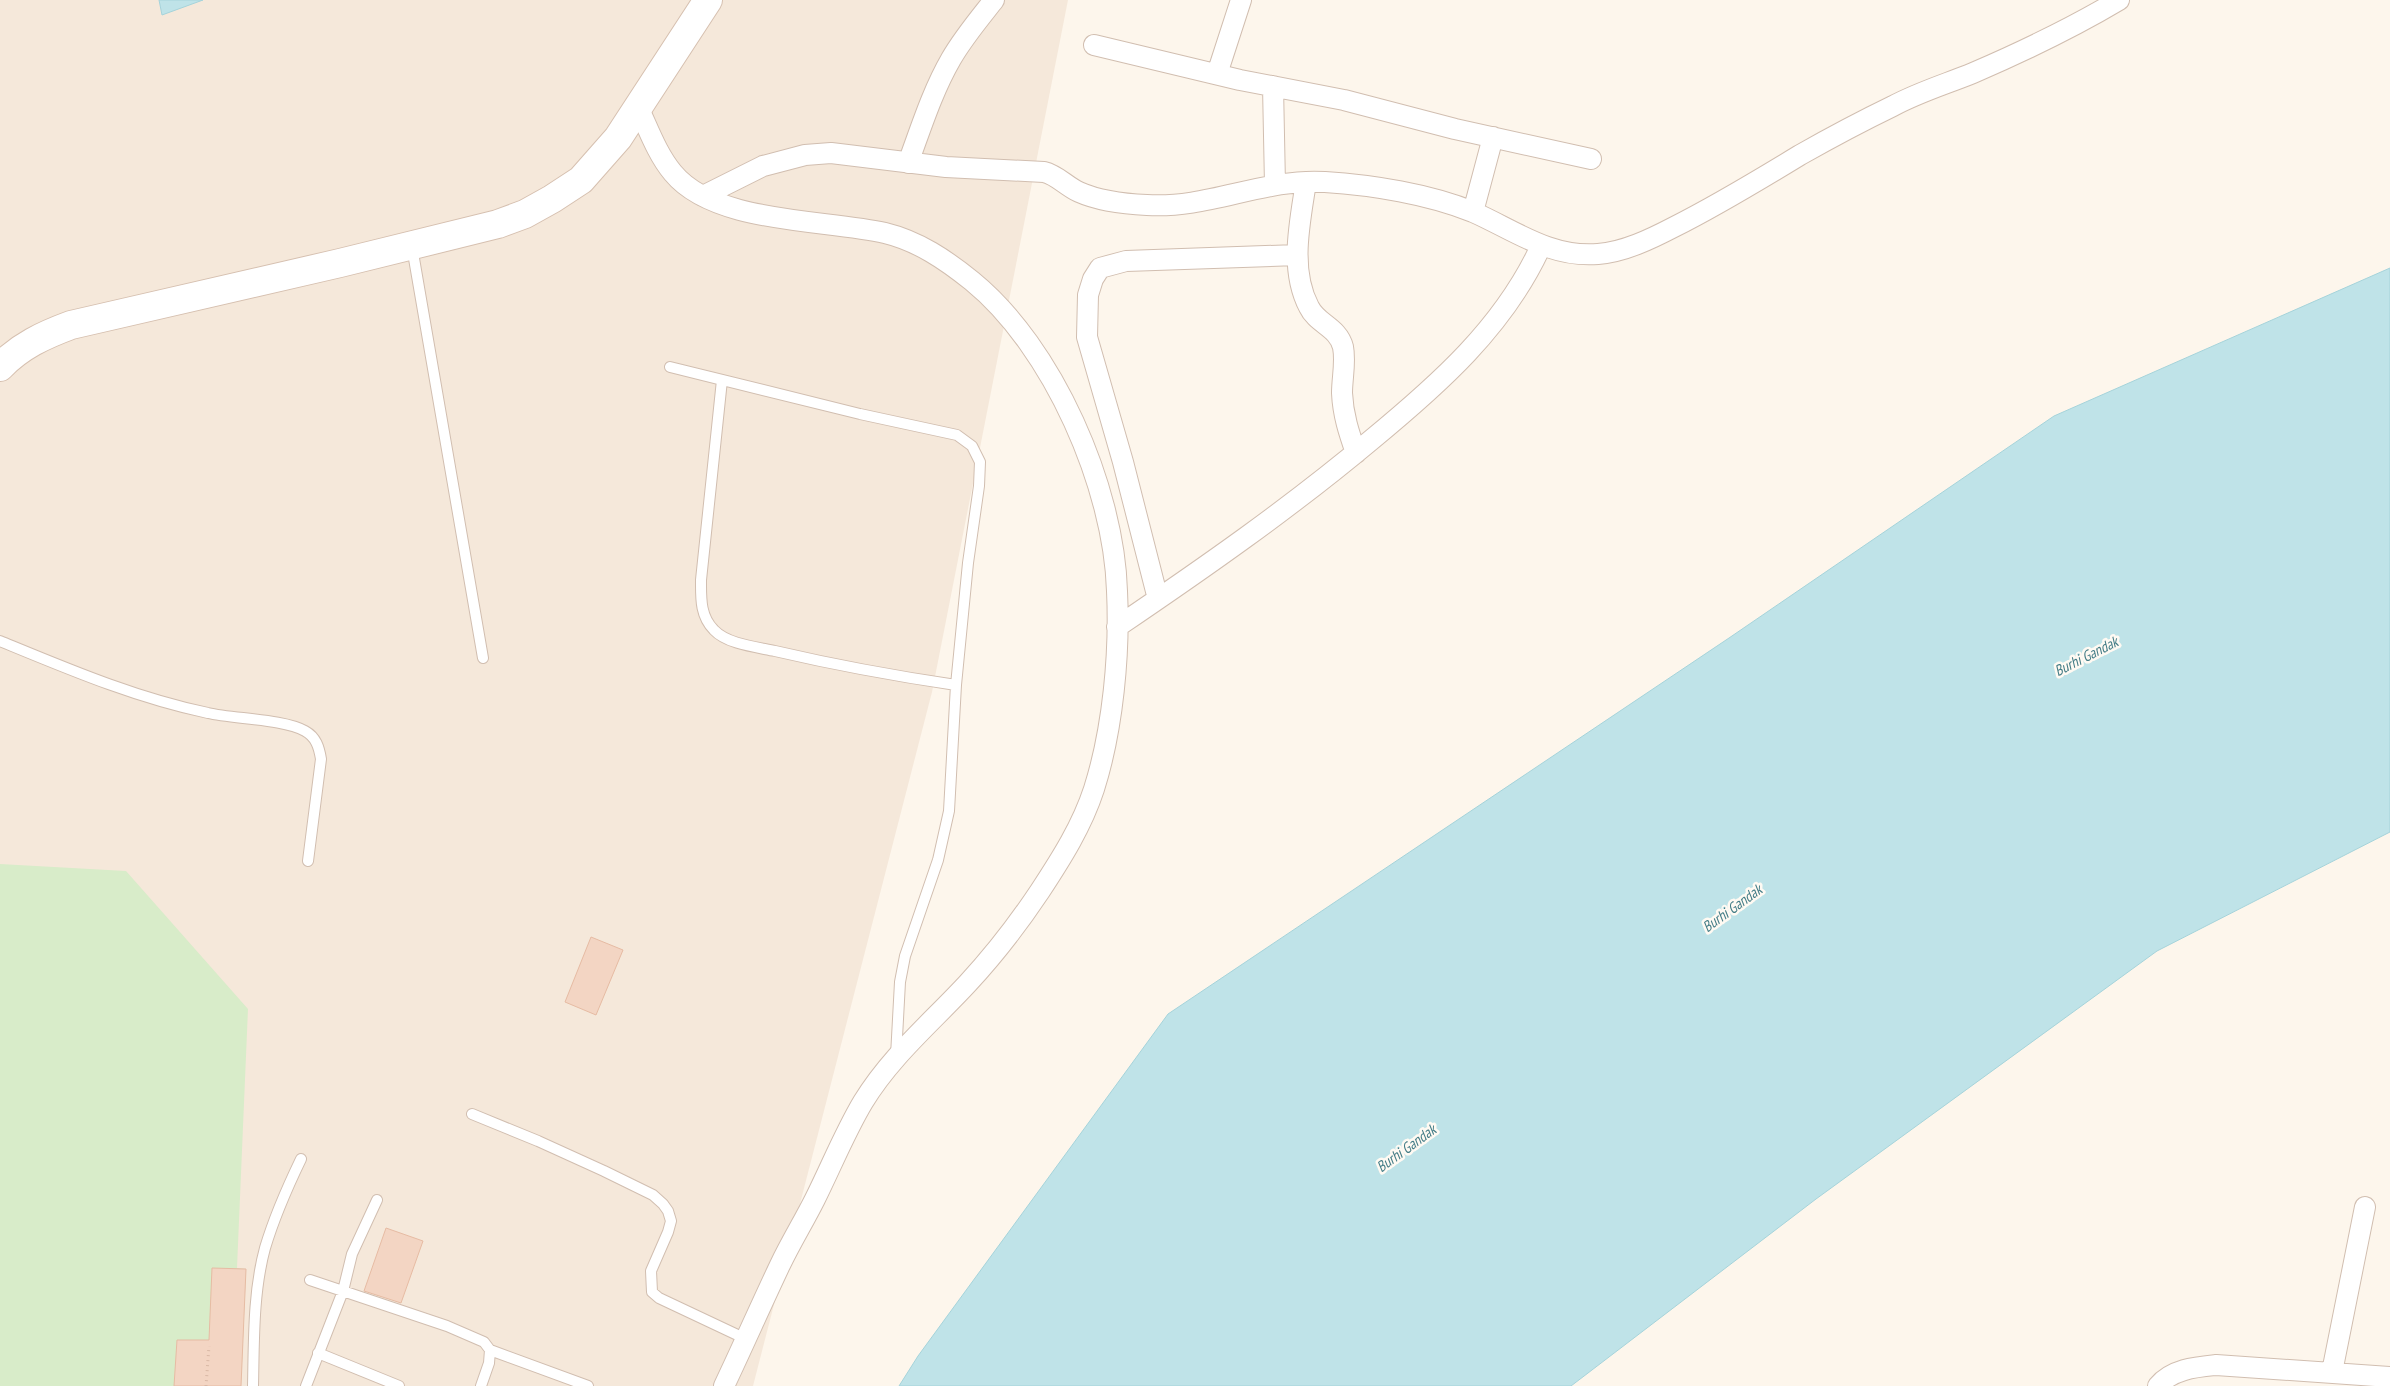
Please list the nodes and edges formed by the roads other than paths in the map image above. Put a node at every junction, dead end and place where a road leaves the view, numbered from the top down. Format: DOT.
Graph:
graph roads {
  1 [pos="708,0"];
  2 [pos="994,0"];
  3 [pos="1241,0"];
  4 [pos="2119,0"];
  5 [pos="1094,45"];
  6 [pos="1216,74"];
  7 [pos="1273,86"];
  8 [pos="638,106"];
  9 [pos="1493,137"];
  10 [pos="1591,159"];
  11 [pos="908,163"];
  12 [pos="1306,182"];
  13 [pos="1275,185"];
  14 [pos="703,196"];
  15 [pos="1472,212"];
  16 [pos="412,246"];
  17 [pos="1541,246"];
  18 [pos="1297,255"];
  19 [pos="1,363"];
  20 [pos="670,367"];
  21 [pos="722,380"];
  22 [pos="1356,453"];
  23 [pos="1158,599"];
  24 [pos="1117,626"];
  25 [pos="0,641"];
  26 [pos="483,658"];
  27 [pos="956,685"];
  28 [pos="308,861"];
  29 [pos="896,1058"];
  30 [pos="472,1114"];
  31 [pos="301,1159"];
  32 [pos="377,1200"];
  33 [pos="2365,1207"];
  34 [pos="310,1280"];
  35 [pos="343,1291"];
  36 [pos="746,1339"];
  37 [pos="490,1350"];
  38 [pos="318,1353"];
  39 [pos="2332,1372"];
  40 [pos="2390,1377"];
  41 [pos="253,1386"];
  42 [pos="306,1386"];
  43 [pos="399,1386"];
  44 [pos="481,1386"];
  45 [pos="588,1386"];
  46 [pos="724,1386"];
  47 [pos="2158,1386"];
  1 -- 8 [label="street"];
  2 -- 11 [label="street"];
  3 -- 6 [label="street"];
  4 -- 17 [label="street"];
  5 -- 6 [label="street"];
  6 -- 7 [label="street"];
  7 -- 9 [label="street"];
  7 -- 13 [label="street"];
  8 -- 14 [label="street"];
  8 -- 16 [label="street"];
  9 -- 10 [label="street"];
  9 -- 15 [label="street"];
  11 -- 13 [label="street"];
  11 -- 14 [label="street"];
  12 -- 13 [label="street"];
  12 -- 15 [label="street"];
  12 -- 18 [label="street"];
  14 -- 24 [label="street"];
  15 -- 17 [label="street"];
  16 -- 19 [label="street"];
  16 -- 26 [label="lane"];
  17 -- 22 [label="street"];
  18 -- 22 [label="street"];
  18 -- 23 [label="street"];
  20 -- 21 [label="lane"];
  21 -- 27 [label="lane"];
  21 -- 27 [label="lane"];
  22 -- 23 [label="street"];
  23 -- 24 [label="street"];
  24 -- 29 [label="street"];
  25 -- 28 [label="lane"];
  27 -- 29 [label="lane"];
  29 -- 36 [label="street"];
  30 -- 36 [label="lane"];
  31 -- 41 [label="lane"];
  32 -- 35 [label="lane"];
  33 -- 39 [label="street"];
  34 -- 35 [label="lane"];
  35 -- 37 [label="lane"];
  35 -- 38 [label="lane"];
  36 -- 46 [label="street"];
  37 -- 44 [label="lane"];
  37 -- 45 [label="lane"];
  38 -- 42 [label="lane"];
  38 -- 43 [label="lane"];
  39 -- 40 [label="street"];
  39 -- 47 [label="street"];
}
